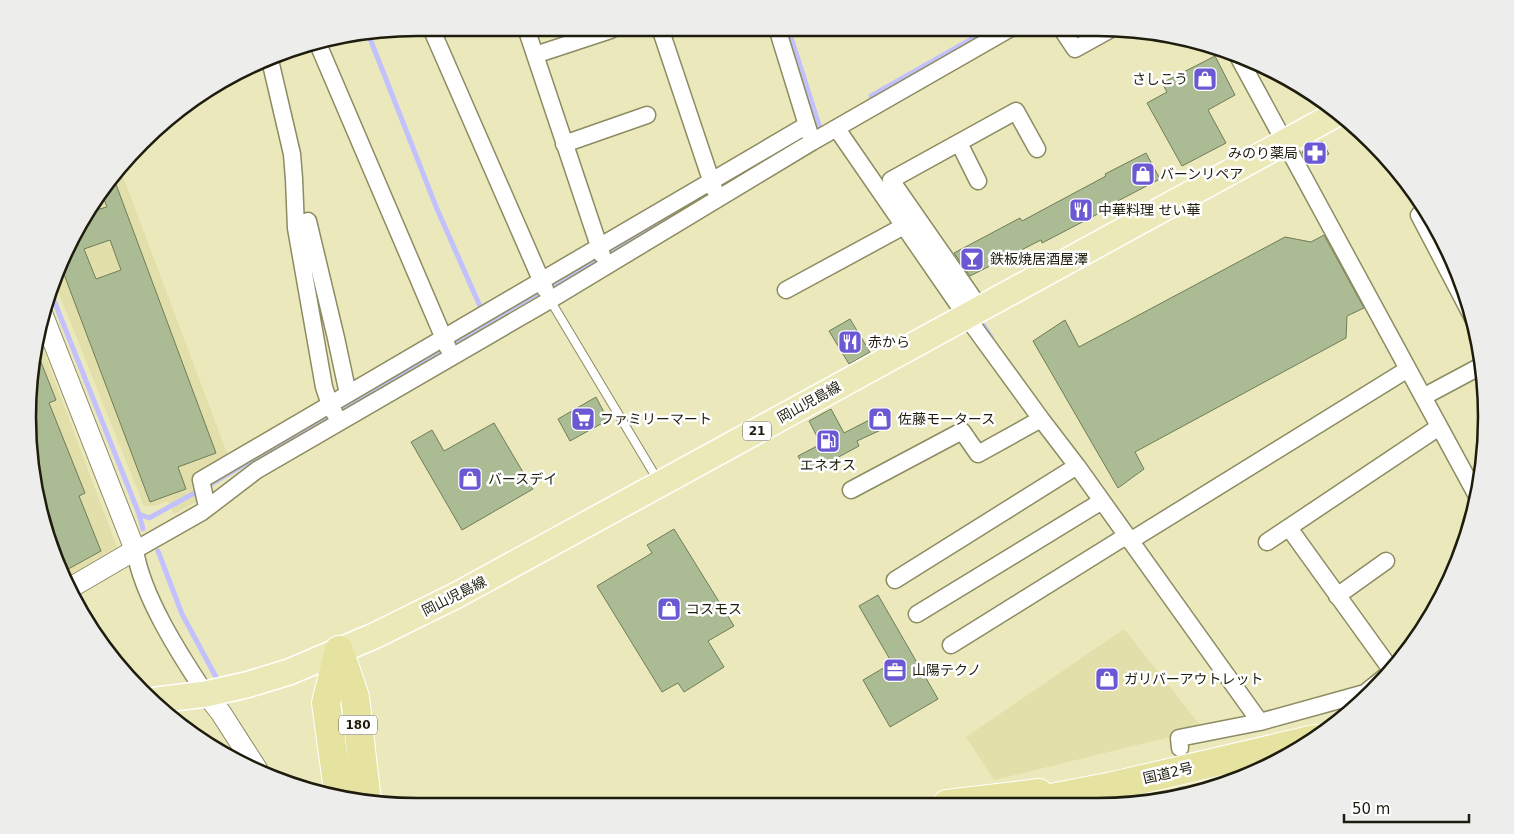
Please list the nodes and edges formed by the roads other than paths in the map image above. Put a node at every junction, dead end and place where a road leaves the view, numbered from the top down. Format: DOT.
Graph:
graph roads {
  1 [pos="434,36"];
  2 [pos="529,36"];
  3 [pos="593,36"];
  4 [pos="663,36"];
  5 [pos="779,36"];
  6 [pos="997,36"];
  7 [pos="1066,36"];
  8 [pos="1098,36"];
  9 [pos="320,49"];
  10 [pos="535,55"];
  11 [pos="271,65"];
  12 [pos="1243,65"];
  13 [pos="647,115"];
  14 [pos="1331,117"];
  15 [pos="807,125"];
  16 [pos="837,128"];
  17 [pos="812,142"];
  18 [pos="1286,142"];
  19 [pos="959,143"];
  20 [pos="564,144"];
  21 [pos="1037,149"];
  22 [pos="978,181"];
  23 [pos="715,191"];
  24 [pos="897,202"];
  25 [pos="1420,215"];
  26 [pos="308,221"];
  27 [pos="904,226"];
  28 [pos="1437,247"];
  29 [pos="602,256"];
  30 [pos="545,290"];
  31 [pos="786,290"];
  32 [pos="973,312"];
  33 [pos="47,327"];
  34 [pos="447,347"];
  35 [pos="1408,369"];
  36 [pos="1474,370"];
  37 [pos="348,394"];
  38 [pos="1423,397"];
  39 [pos="334,414"];
  40 [pos="1041,419"];
  41 [pos="1440,427"];
  42 [pos="1077,466"];
  43 [pos="660,484"];
  44 [pos="1471,485"];
  45 [pos="851,490"];
  46 [pos="204,495"];
  47 [pos="1102,501"];
  48 [pos="1289,528"];
  49 [pos="1132,538"];
  50 [pos="1267,542"];
  51 [pos="135,550"];
  52 [pos="1386,561"];
  53 [pos="895,580"];
  54 [pos="76,585"];
  55 [pos="1337,596"];
  56 [pos="918,614"];
  57 [pos="951,645"];
  58 [pos="339,650"];
  59 [pos="1387,664"];
  60 [pos="206,694"];
  61 [pos="1356,696"];
  62 [pos="162,699"];
  63 [pos="1260,722"];
  64 [pos="1291,745"];
  65 [pos="1180,748"];
  66 [pos="250,759"];
  67 [pos="1113,786"];
  68 [pos="338,789"];
  69 [pos="366,794"];
  70 [pos="1002,798"];
  71 [pos="1051,798"];
  1 -- 30 [label="street"];
  2 -- 10 [label="street"];
  3 -- 10 [label="street"];
  4 -- 23 [label="street"];
  5 -- 15 [label="street"];
  6 -- 16 [label="street"];
  7 -- 8 [label="street"];
  9 -- 34 [label="street"];
  10 -- 20 [label="street"];
  11 -- 39 [label="street"];
  12 -- 18 [label="street"];
  13 -- 20 [label="street"];
  14 -- 18 [label="main road, 岡山児島線 / 21"];
  15 -- 17 [label="street"];
  15 -- 23 [label="street"];
  16 -- 17 [label="street"];
  16 -- 24 [label="street"];
  17 -- 23 [label="street"];
  18 -- 32 [label="main road, 岡山児島線 / 21"];
  18 -- 35 [label="street"];
  19 -- 21 [label="street"];
  19 -- 22 [label="street"];
  19 -- 24 [label="street"];
  20 -- 29 [label="street"];
  23 -- 29 [label="street"];
  24 -- 27 [label="street"];
  24 -- 32 [label="street"];
  25 -- 28 [label="street"];
  26 -- 37 [label="street"];
  27 -- 31 [label="street"];
  27 -- 32 [label="street"];
  29 -- 30 [label="street"];
  30 -- 34 [label="street"];
  30 -- 34 [label="street"];
  30 -- 43 [label="lane"];
  32 -- 40 [label="street"];
  32 -- 43 [label="main road, 岡山児島線 / 21"];
  33 -- 51 [label="street"];
  34 -- 37 [label="street"];
  34 -- 39 [label="street"];
  35 -- 38 [label="street"];
  35 -- 49 [label="street"];
  36 -- 38 [label="street"];
  37 -- 39 [label="street"];
  38 -- 41 [label="street"];
  39 -- 46 [label="street"];
  39 -- 46 [label="street"];
  40 -- 42 [label="street"];
  40 -- 45 [label="street"];
  41 -- 44 [label="street"];
  41 -- 48 [label="street"];
  42 -- 47 [label="street"];
  42 -- 53 [label="street"];
  43 -- 58 [label="main road, 岡山児島線 / 21"];
  46 -- 51 [label="street"];
  47 -- 49 [label="street"];
  47 -- 56 [label="street"];
  48 -- 50 [label="street"];
  48 -- 55 [label="street"];
  49 -- 57 [label="street"];
  49 -- 63 [label="street"];
  51 -- 54 [label="street"];
  51 -- 60 [label="street"];
  52 -- 55 [label="street"];
  55 -- 59 [label="street"];
  58 -- 60 [label="main road, 岡山児島線 / 21"];
  58 -- 68 [label="highway, 180"];
  58 -- 69 [label="highway, 180"];
  60 -- 62 [label="main road, 岡山児島線 / 21"];
  60 -- 66 [label="street"];
  61 -- 63 [label="street"];
  63 -- 65 [label="street"];
  64 -- 67 [label="highway, 国道2号"];
  67 -- 70 [label="highway"];
  67 -- 71 [label="highway, 国道2号"];
}
